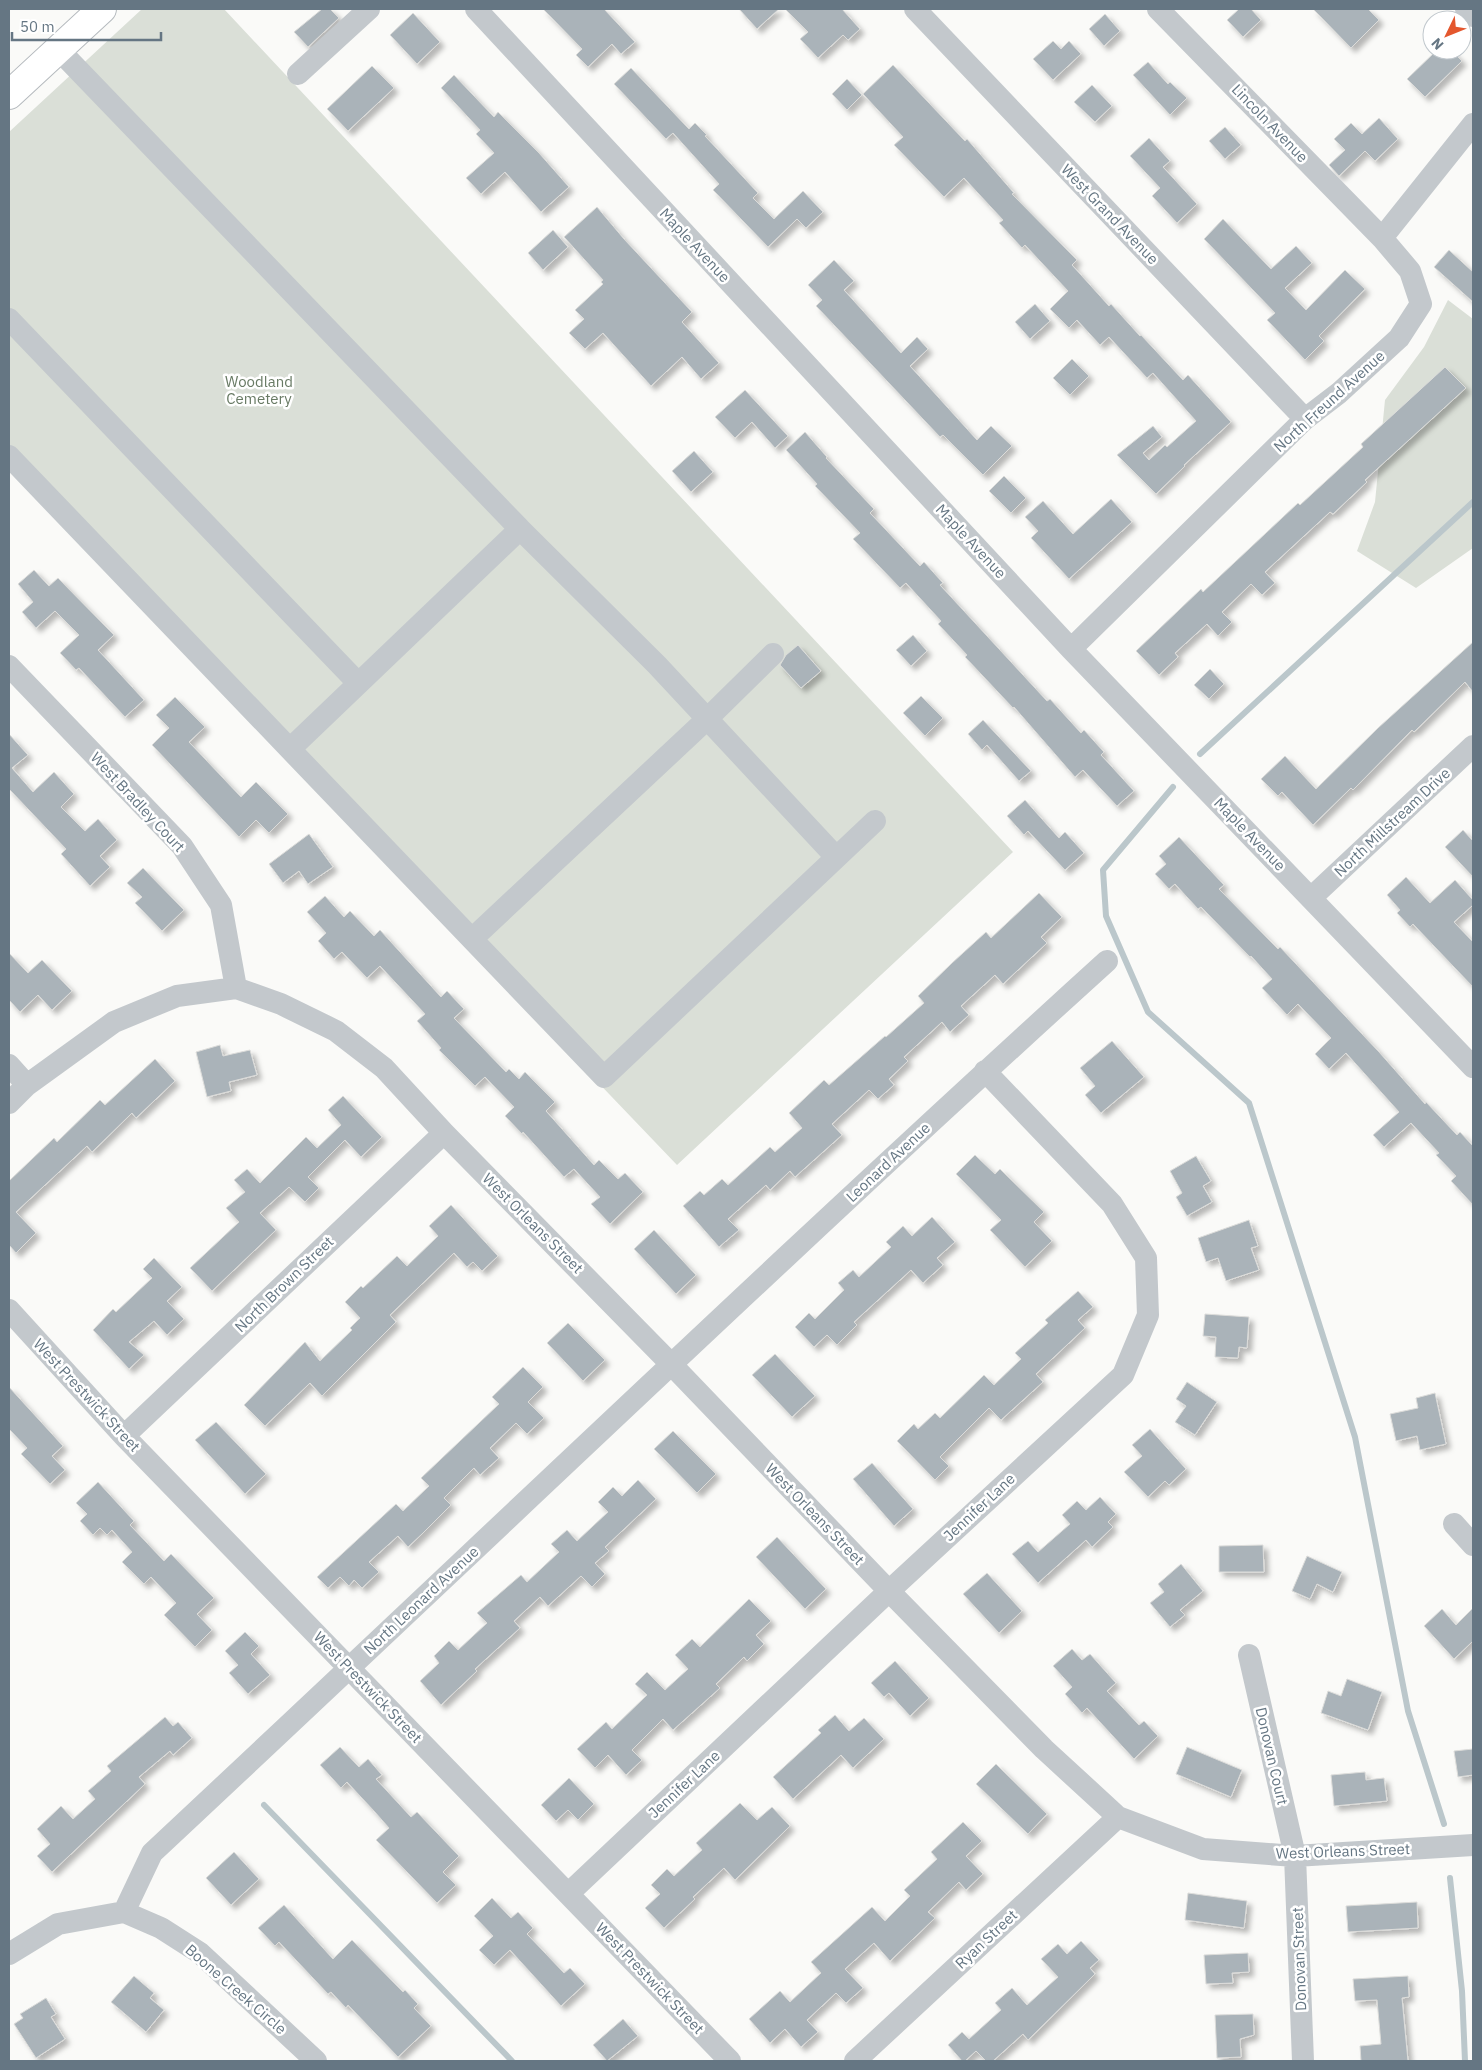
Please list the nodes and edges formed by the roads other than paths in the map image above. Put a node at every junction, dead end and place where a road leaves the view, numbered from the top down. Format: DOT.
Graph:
graph roads {
  1 [pos="102,9"];
  2 [pos="369,9"];
  3 [pos="476,9"];
  4 [pos="1158,9"];
  5 [pos="1466,9"];
  6 [pos="919,10"];
  7 [pos="1473,16"];
  8 [pos="58,49"];
  9 [pos="298,74"];
  10 [pos="9,95"];
  11 [pos="1473,124"];
  12 [pos="1382,238"];
  13 [pos="9,319"];
  14 [pos="1306,419"];
  15 [pos="9,456"];
  16 [pos="520,529"];
  17 [pos="1071,649"];
  18 [pos="773,654"];
  19 [pos="9,666"];
  20 [pos="358,683"];
  21 [pos="707,719"];
  22 [pos="1473,746"];
  23 [pos="290,749"];
  24 [pos="875,821"];
  25 [pos="836,857"];
  26 [pos="1312,897"];
  27 [pos="472,939"];
  28 [pos="1107,961"];
  29 [pos="236,988"];
  30 [pos="9,1065"];
  31 [pos="1473,1067"];
  32 [pos="985,1071"];
  33 [pos="27,1085"];
  34 [pos="9,1103"];
  35 [pos="444,1132"];
  36 [pos="9,1310"];
  37 [pos="671,1364"];
  38 [pos="124,1436"];
  39 [pos="1454,1524"];
  40 [pos="1473,1545"];
  41 [pos="889,1591"];
  42 [pos="1249,1655"];
  43 [pos="350,1668"];
  44 [pos="1118,1817"];
  45 [pos="1473,1845"];
  46 [pos="1295,1856"];
  47 [pos="568,1894"];
  48 [pos="124,1912"];
  49 [pos="9,1954"];
  50 [pos="316,2061"];
  51 [pos="730,2061"];
  52 [pos="855,2061"];
  53 [pos="1303,2061"];
  1 -- 8 [label="main road"];
  2 -- 9 [label="street"];
  3 -- 17 [label="street, Maple Avenue"];
  4 -- 12 [label="street, Lincoln Avenue"];
  5 -- 7 [label="street"];
  6 -- 14 [label="street, West Grand Avenue"];
  8 -- 10 [label="main road"];
  8 -- 16 [label="street"];
  11 -- 12 [label="street"];
  12 -- 14 [label="street, North Freund Avenue"];
  13 -- 20 [label="street"];
  14 -- 17 [label="street, North Freund Avenue"];
  15 -- 23 [label="street"];
  16 -- 20 [label="street"];
  16 -- 21 [label="street"];
  17 -- 26 [label="street, Maple Avenue"];
  18 -- 21 [label="street"];
  19 -- 29 [label="street, West Bradley Court"];
  20 -- 23 [label="street"];
  21 -- 25 [label="street"];
  21 -- 27 [label="street"];
  22 -- 26 [label="street, North Millstream Drive"];
  23 -- 27 [label="street"];
  24 -- 25 [label="street"];
  25 -- 27 [label="street"];
  26 -- 31 [label="street, Maple Avenue"];
  28 -- 32 [label="street, Leonard Avenue"];
  29 -- 33 [label="street"];
  29 -- 35 [label="street, West Orleans Street"];
  30 -- 33 [label="street"];
  32 -- 37 [label="street, Leonard Avenue"];
  32 -- 41 [label="street, Jennifer Lane"];
  33 -- 34 [label="street"];
  35 -- 37 [label="street, West Orleans Street"];
  35 -- 38 [label="street, North Brown Street"];
  36 -- 38 [label="street, West Prestwick Street"];
  37 -- 41 [label="street, West Orleans Street"];
  37 -- 43 [label="street, North Leonard Avenue"];
  38 -- 43 [label="street, West Prestwick Street"];
  39 -- 40 [label="street"];
  41 -- 44 [label="street, West Orleans Street"];
  41 -- 47 [label="street, Jennifer Lane"];
  42 -- 46 [label="street, Donovan Court"];
  43 -- 47 [label="street, West Prestwick Street"];
  43 -- 48 [label="street, North Leonard Avenue"];
  44 -- 46 [label="street, West Orleans Street"];
  44 -- 52 [label="street, Ryan Street"];
  45 -- 46 [label="street, West Orleans Street"];
  46 -- 53 [label="street, Donovan Street"];
  47 -- 51 [label="street, West Prestwick Street"];
  48 -- 49 [label="street"];
  48 -- 50 [label="street, Boone Creek Circle"];
}
